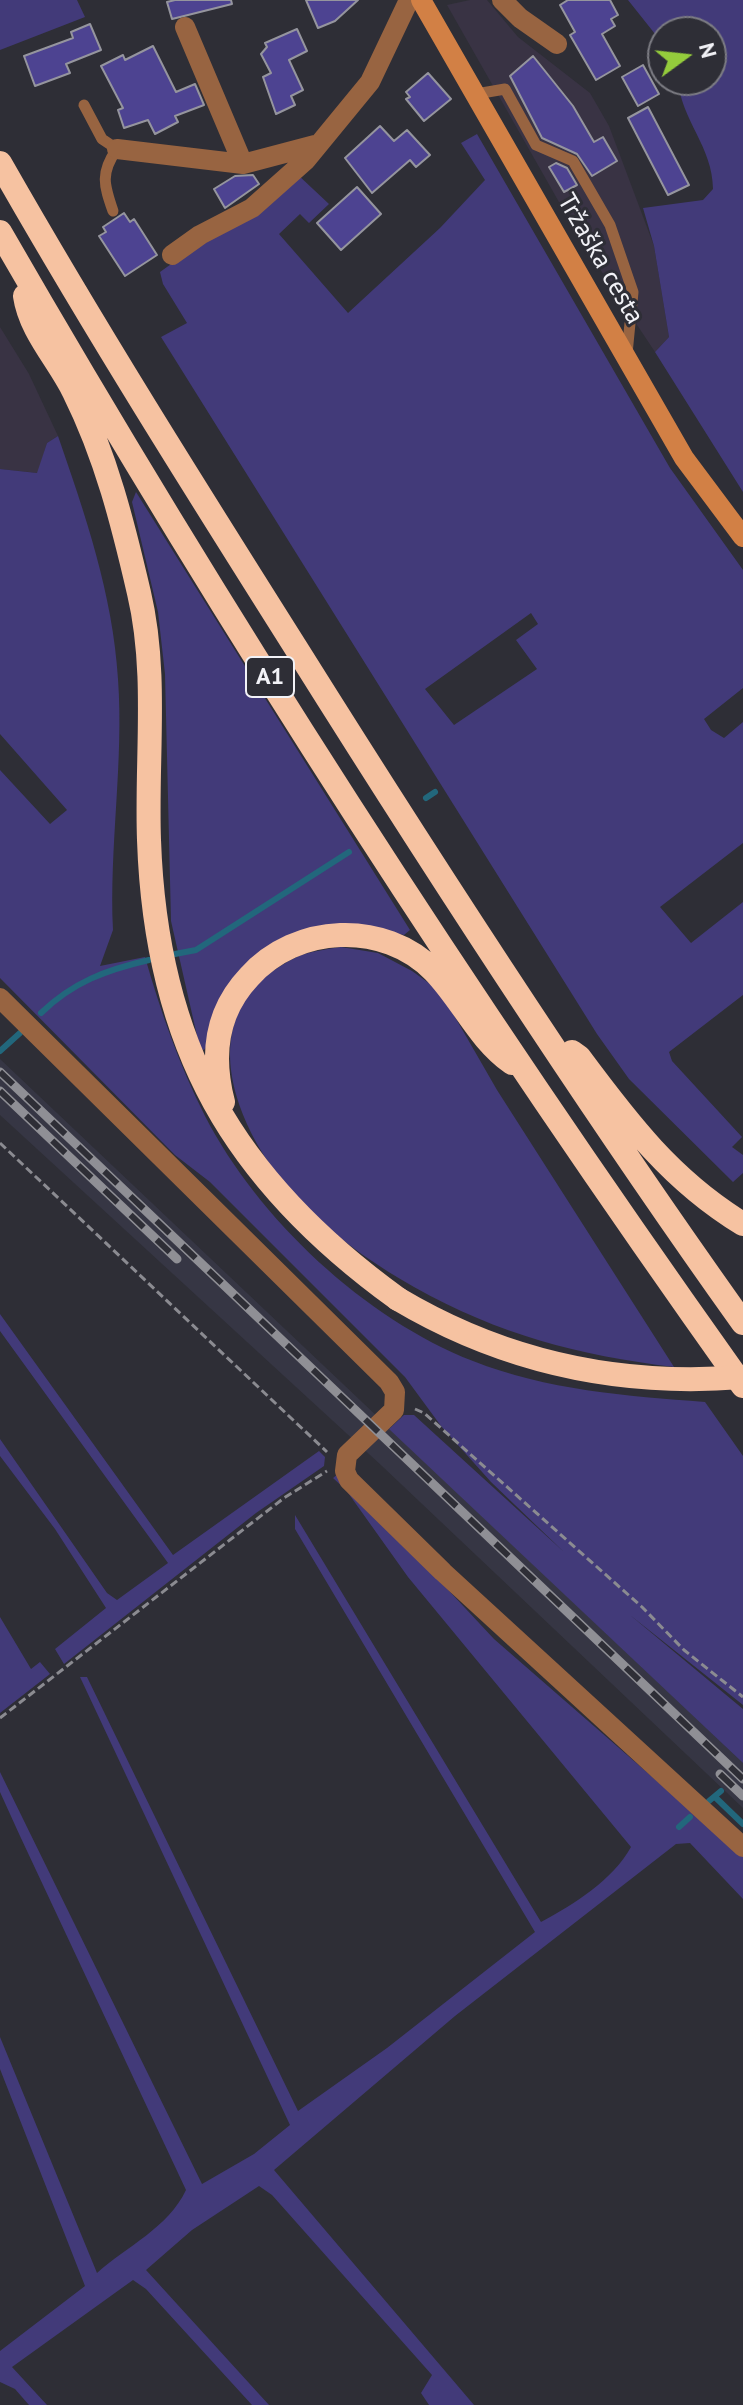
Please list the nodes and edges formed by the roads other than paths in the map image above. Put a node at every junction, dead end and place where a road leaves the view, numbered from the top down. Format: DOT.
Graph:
graph roads {
  1 [pos="409,0"];
  2 [pos="421,0"];
  3 [pos="502,0"];
  4 [pos="185,27"];
  5 [pos="557,44"];
  6 [pos="476,94"];
  7 [pos="84,105"];
  8 [pos="315,145"];
  9 [pos="117,149"];
  10 [pos="0,163"];
  11 [pos="243,164"];
  12 [pos="113,211"];
  13 [pos="0,232"];
  14 [pos="172,255"];
  15 [pos="22,270"];
  16 [pos="627,358"];
  17 [pos="743,537"];
  18 [pos="0,998"];
  19 [pos="546,1036"];
  20 [pos="530,1076"];
  21 [pos="238,1141"];
  22 [pos="743,1224"];
  23 [pos="743,1323"];
  24 [pos="743,1377"];
  25 [pos="743,1386"];
  26 [pos="743,1847"];
  1 -- 8 [label="street"];
  2 -- 6 [label="main road, Tržaška cesta"];
  3 -- 5 [label="street"];
  4 -- 11 [label="street"];
  6 -- 16 [label="main road, Tržaška cesta"];
  6 -- 16 [label="lane"];
  7 -- 9 [label="lane"];
  8 -- 11 [label="street"];
  8 -- 14 [label="street"];
  9 -- 11 [label="street"];
  9 -- 12 [label="lane"];
  10 -- 19 [label="highway, A1"];
  13 -- 15 [label="highway, A1"];
  15 -- 20 [label="highway, A1"];
  15 -- 21 [label="highway"];
  16 -- 17 [label="main road, Tržaška cesta"];
  18 -- 26 [label="street"];
  19 -- 22 [label="highway"];
  19 -- 23 [label="highway, A1"];
  20 -- 21 [label="highway"];
  20 -- 25 [label="highway, A1"];
  21 -- 24 [label="highway, bridge"];
}
